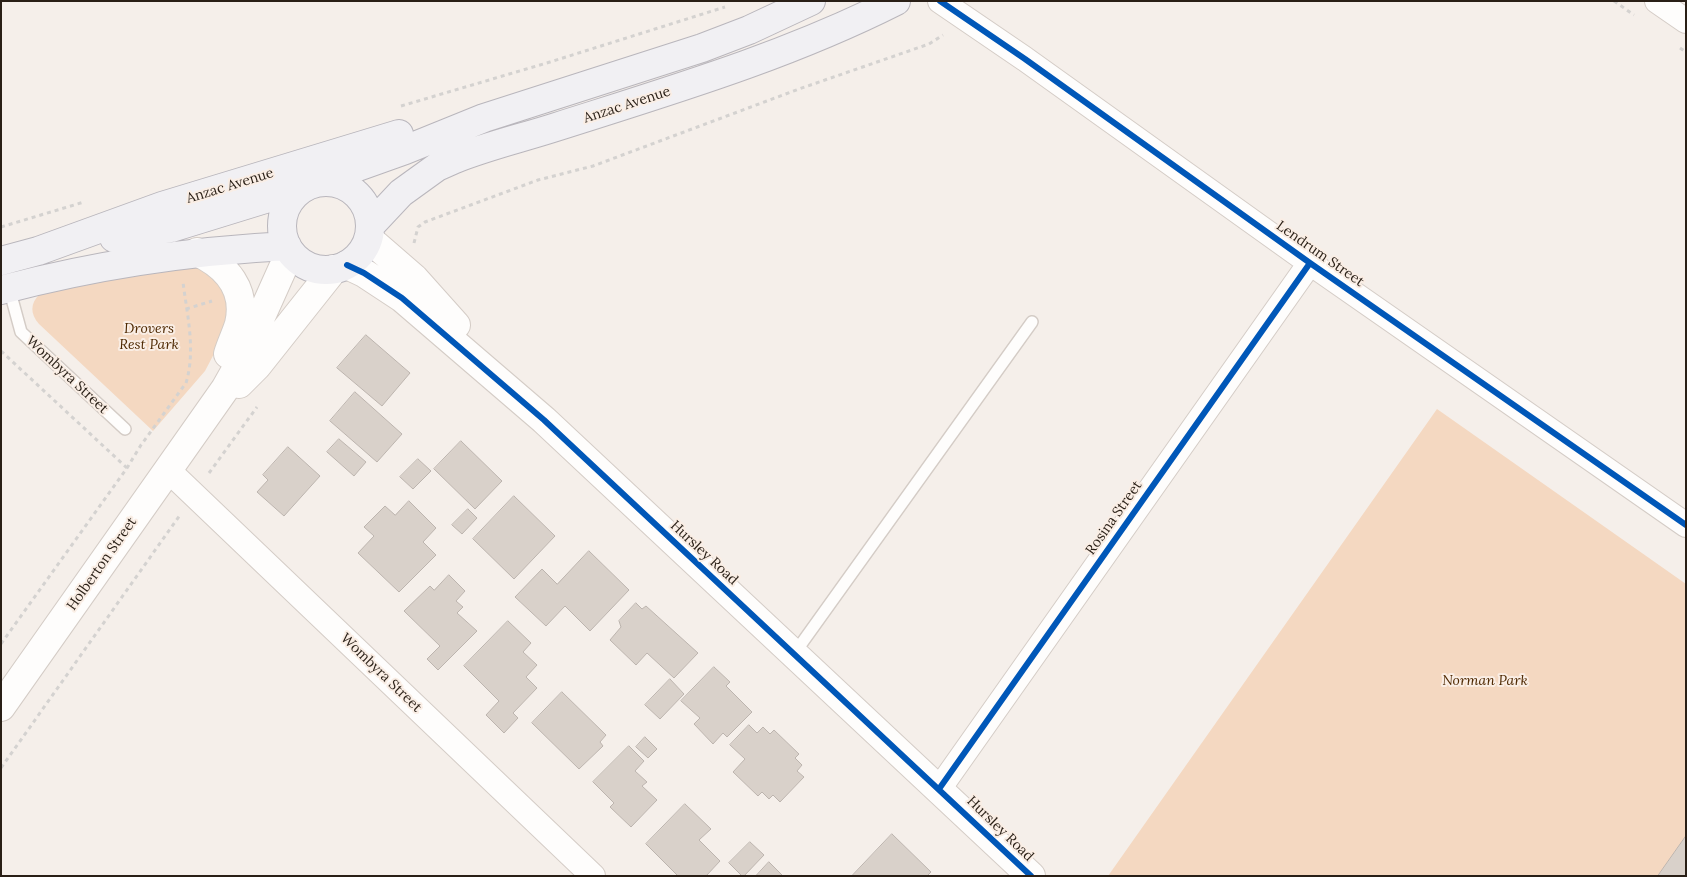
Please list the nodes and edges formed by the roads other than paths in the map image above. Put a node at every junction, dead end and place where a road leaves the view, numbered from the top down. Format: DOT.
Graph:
graph roads {
  1 [pos="811,1"];
  2 [pos="896,1"];
  3 [pos="940,1"];
  4 [pos="1657,1"];
  5 [pos="1686,21"];
  6 [pos="484,118"];
  7 [pos="312,184"];
  8 [pos="370,232"];
  9 [pos="288,249"];
  10 [pos="38,251"];
  11 [pos="197,252"];
  12 [pos="1,261"];
  13 [pos="1310,263"];
  14 [pos="340,267"];
  15 [pos="5,289"];
  16 [pos="1032,322"];
  17 [pos="544,420"];
  18 [pos="203,421"];
  19 [pos="125,429"];
  20 [pos="168,470"];
  21 [pos="1686,525"];
  22 [pos="794,654"];
  23 [pos="1,707"];
  24 [pos="939,789"];
  25 [pos="593,876"];
  26 [pos="1030,876"];
  1 -- 6 [label="main road, Anzac Avenue"];
  2 -- 8 [label="main road, Anzac Avenue"];
  3 -- 13 [label="street, Lendrum Street"];
  4 -- 5 [label="street"];
  6 -- 7 [label="main road, Anzac Avenue"];
  6 -- 10 [label="main road, Anzac Avenue"];
  7 -- 8 [label="main road"];
  7 -- 9 [label="main road"];
  7 -- 10 [label="main road, Anzac Avenue"];
  8 -- 14 [label="main road"];
  8 -- 17 [label="street, Hursley Road"];
  9 -- 11 [label="main road"];
  9 -- 14 [label="main road"];
  9 -- 18 [label="street, Holberton Street"];
  10 -- 12 [label="main road, Anzac Avenue"];
  11 -- 15 [label="main road"];
  11 -- 18 [label="street, Holberton Street"];
  13 -- 21 [label="street, Lendrum Street"];
  13 -- 24 [label="street, Rosina Street"];
  14 -- 17 [label="street, Hursley Road"];
  14 -- 18 [label="street, Holberton Street"];
  15 -- 19 [label="lane, Wombyra Street"];
  16 -- 22 [label="lane"];
  17 -- 22 [label="street, Hursley Road"];
  18 -- 20 [label="street, Holberton Street"];
  20 -- 23 [label="street, Holberton Street"];
  20 -- 25 [label="street, Wombyra Street"];
  22 -- 24 [label="street, Hursley Road"];
  24 -- 26 [label="street, Hursley Road"];
}
